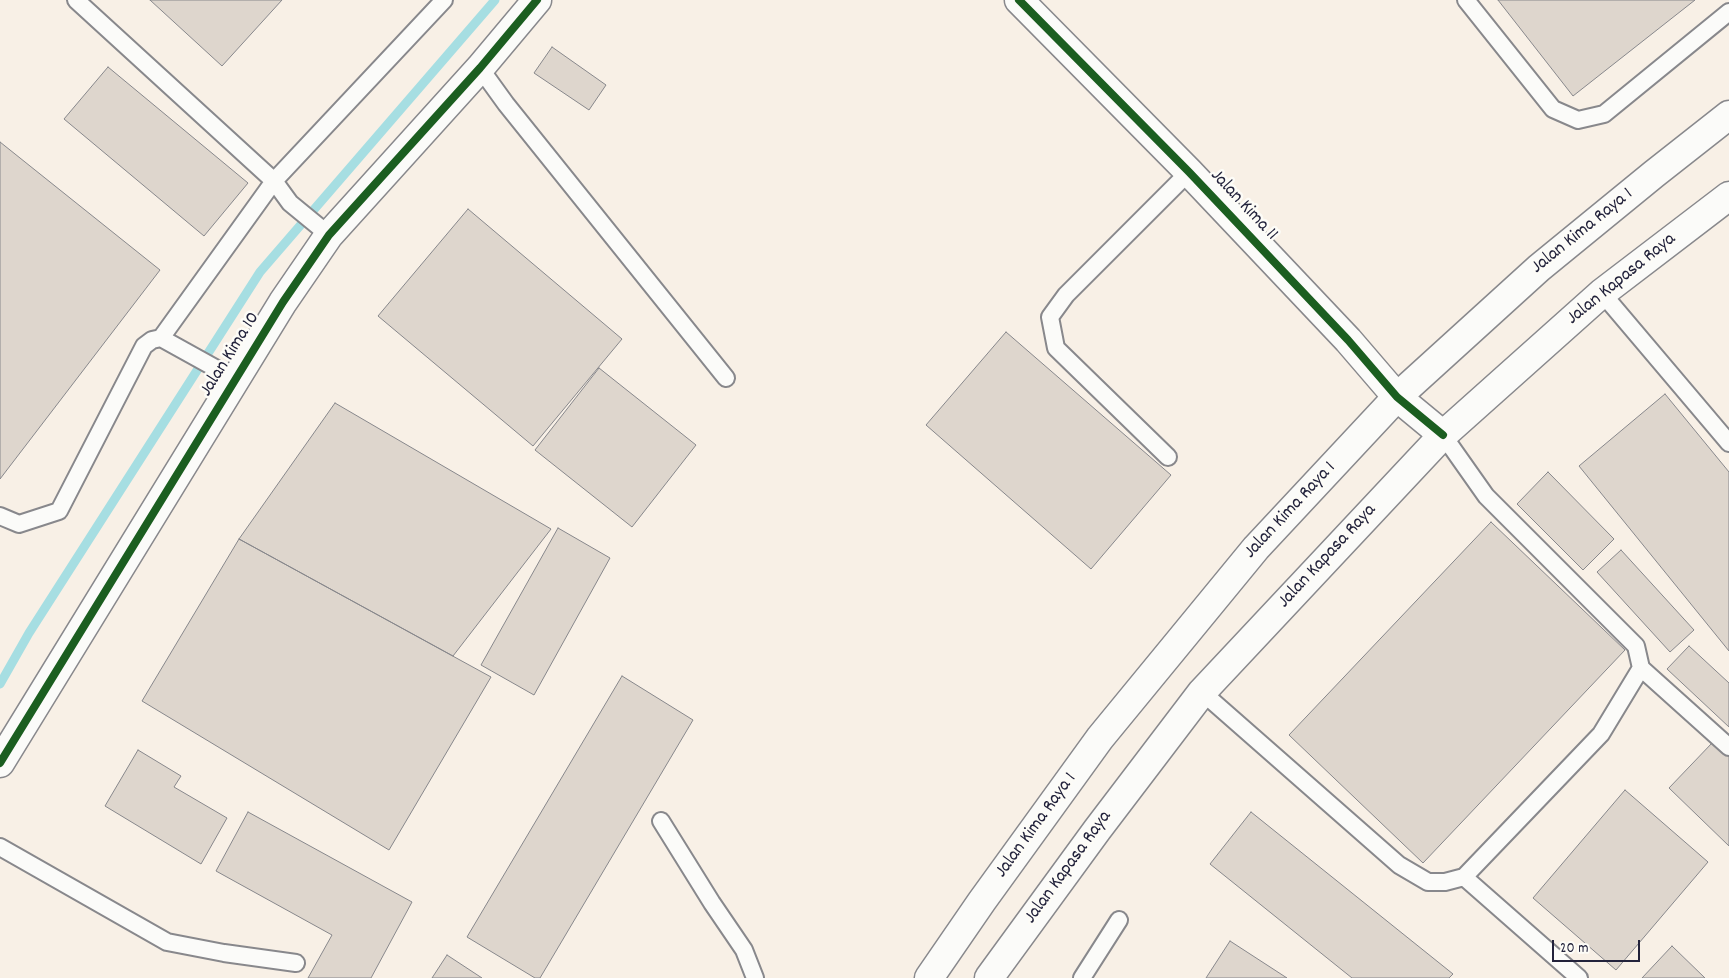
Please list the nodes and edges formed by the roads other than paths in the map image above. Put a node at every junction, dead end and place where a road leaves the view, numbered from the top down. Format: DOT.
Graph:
graph roads {
  1 [pos="76,0"];
  2 [pos="444,0"];
  3 [pos="537,0"];
  4 [pos="1019,0"];
  5 [pos="1466,0"];
  6 [pos="1729,12"];
  7 [pos="480,68"];
  8 [pos="1729,116"];
  9 [pos="1189,172"];
  10 [pos="274,181"];
  11 [pos="1729,196"];
  12 [pos="321,228"];
  13 [pos="1602,293"];
  14 [pos="161,338"];
  15 [pos="224,373"];
  16 [pos="726,378"];
  17 [pos="1397,397"];
  18 [pos="1443,435"];
  19 [pos="1729,443"];
  20 [pos="1168,457"];
  21 [pos="0,516"];
  22 [pos="1641,668"];
  23 [pos="1202,692"];
  24 [pos="1729,747"];
  25 [pos="0,763"];
  26 [pos="661,821"];
  27 [pos="0,846"];
  28 [pos="1464,877"];
  29 [pos="1119,920"];
  30 [pos="296,963"];
  31 [pos="755,978"];
  32 [pos="929,978"];
  33 [pos="989,978"];
  34 [pos="1082,978"];
  35 [pos="1579,978"];
  1 -- 10 [label="lane"];
  2 -- 10 [label="lane"];
  3 -- 7 [label="main road, Jalan Kima 10"];
  4 -- 9 [label="main road, Jalan Kima 11"];
  5 -- 6 [label="lane"];
  7 -- 12 [label="main road, Jalan Kima 10"];
  7 -- 16 [label="lane"];
  8 -- 17 [label="main road, Jalan Kima Raya 1"];
  9 -- 17 [label="main road, Jalan Kima 11"];
  9 -- 20 [label="lane"];
  10 -- 12 [label="lane"];
  10 -- 14 [label="lane"];
  11 -- 13 [label="main road, Jalan Kapasa Raya"];
  12 -- 15 [label="main road, Jalan Kima 10"];
  13 -- 18 [label="main road, Jalan Kapasa Raya"];
  13 -- 19 [label="lane"];
  14 -- 15 [label="lane"];
  14 -- 21 [label="lane"];
  15 -- 25 [label="main road, Jalan Kima 10"];
  17 -- 18 [label="main road, Jalan Kima 11"];
  17 -- 32 [label="main road, Jalan Kima Raya 1"];
  18 -- 22 [label="lane"];
  18 -- 23 [label="main road, Jalan Kapasa Raya"];
  22 -- 24 [label="lane"];
  22 -- 28 [label="lane"];
  23 -- 28 [label="lane"];
  23 -- 33 [label="main road, Jalan Kapasa Raya"];
  26 -- 31 [label="lane"];
  27 -- 30 [label="lane"];
  28 -- 35 [label="lane"];
  29 -- 34 [label="lane"];
}
